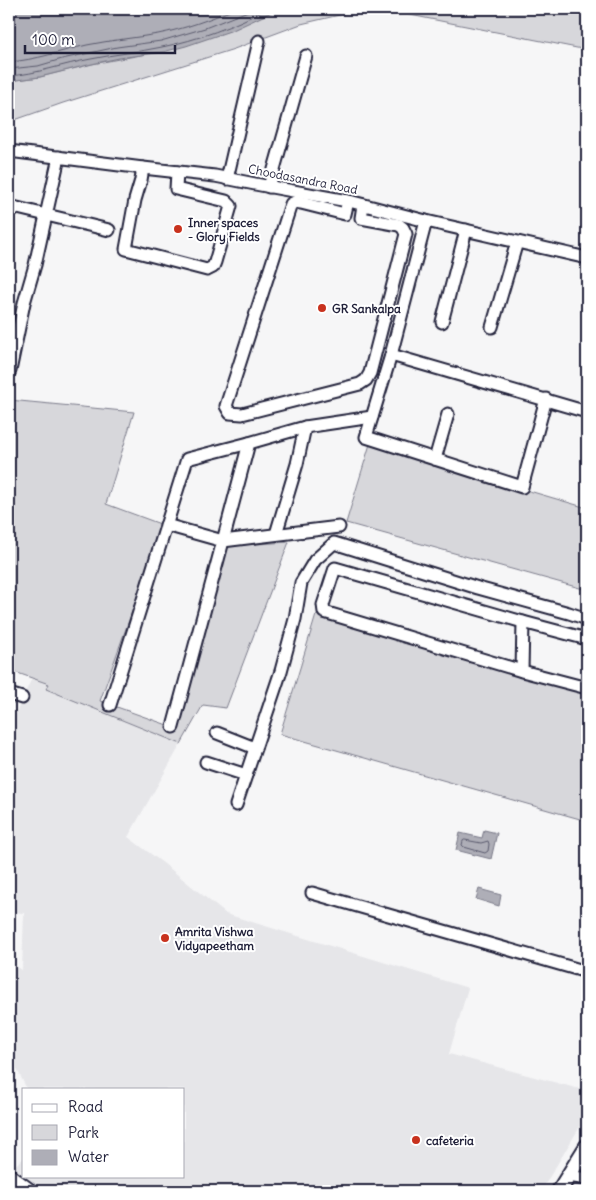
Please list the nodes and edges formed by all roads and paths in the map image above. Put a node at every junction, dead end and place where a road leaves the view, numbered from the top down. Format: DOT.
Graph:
graph roads {
  1 [pos="259,41"];
  2 [pos="306,56"];
  3 [pos="9,151"];
  4 [pos="59,158"];
  5 [pos="177,172"];
  6 [pos="142,174"];
  7 [pos="227,179"];
  8 [pos="270,187"];
  9 [pos="348,201"];
  10 [pos="363,205"];
  11 [pos="9,206"];
  12 [pos="346,214"];
  13 [pos="46,215"];
  14 [pos="361,218"];
  15 [pos="426,220"];
  16 [pos="109,230"];
  17 [pos="466,230"];
  18 [pos="517,242"];
  19 [pos="587,258"];
  20 [pos="442,322"];
  21 [pos="492,327"];
  22 [pos="391,355"];
  23 [pos="10,371"];
  24 [pos="546,399"];
  25 [pos="587,412"];
  26 [pos="448,414"];
  27 [pos="372,417"];
  28 [pos="306,428"];
  29 [pos="249,443"];
  30 [pos="435,459"];
  31 [pos="166,525"];
  32 [pos="339,527"];
  33 [pos="276,534"];
  34 [pos="223,541"];
  35 [pos="587,620"];
  36 [pos="523,622"];
  37 [pos="587,639"];
  38 [pos="522,671"];
  39 [pos="587,688"];
  40 [pos="9,694"];
  41 [pos="22,698"];
  42 [pos="110,705"];
  43 [pos="173,727"];
  44 [pos="216,734"];
  45 [pos="255,748"];
  46 [pos="206,762"];
  47 [pos="246,775"];
  48 [pos="236,805"];
  49 [pos="312,893"];
  50 [pos="587,972"];
  51 [pos="587,1146"];
  52 [pos="9,1174"];
  53 [pos="568,1176"];
  54 [pos="587,1180"];
  55 [pos="32,1191"];
  56 [pos="559,1191"];
  1 -- 7 [label="street"];
  2 -- 8 [label="street"];
  3 -- 4 [label="street, Choodasandra Road"];
  4 -- 6 [label="street, Choodasandra Road"];
  4 -- 13 [label="street"];
  5 -- 6 [label="street, Choodasandra Road"];
  5 -- 6 [label="street"];
  5 -- 7 [label="street, Choodasandra Road"];
  7 -- 8 [label="street, Choodasandra Road"];
  8 -- 9 [label="street, Choodasandra Road"];
  9 -- 10 [label="street, Choodasandra Road"];
  9 -- 12 [label="street"];
  10 -- 14 [label="street"];
  10 -- 15 [label="street, Choodasandra Road"];
  11 -- 13 [label="street"];
  12 -- 14 [label="street"];
  12 -- 14 [label="street"];
  13 -- 16 [label="street"];
  13 -- 23 [label="street"];
  15 -- 17 [label="street, Choodasandra Road"];
  15 -- 22 [label="street"];
  17 -- 18 [label="street, Choodasandra Road"];
  17 -- 20 [label="street"];
  18 -- 19 [label="street, Choodasandra Road"];
  18 -- 21 [label="street"];
  22 -- 24 [label="street"];
  22 -- 27 [label="street"];
  24 -- 25 [label="street"];
  24 -- 30 [label="street"];
  26 -- 30 [label="street"];
  27 -- 28 [label="street"];
  27 -- 30 [label="street"];
  28 -- 29 [label="street"];
  28 -- 33 [label="street"];
  29 -- 31 [label="street"];
  29 -- 34 [label="street"];
  31 -- 34 [label="street"];
  31 -- 42 [label="street"];
  32 -- 33 [label="street"];
  33 -- 34 [label="street"];
  34 -- 43 [label="street"];
  35 -- 45 [label="street"];
  36 -- 37 [label="street"];
  36 -- 38 [label="street"];
  36 -- 38 [label="street"];
  38 -- 39 [label="street"];
  40 -- 41 [label="street"];
  44 -- 45 [label="street"];
  45 -- 47 [label="street"];
  46 -- 47 [label="street"];
  47 -- 48 [label="street"];
  49 -- 50 [label="street"];
  51 -- 53 [label="main road"];
  52 -- 55 [label="street"];
  53 -- 54 [label="street"];
  53 -- 56 [label="main road"];
}
